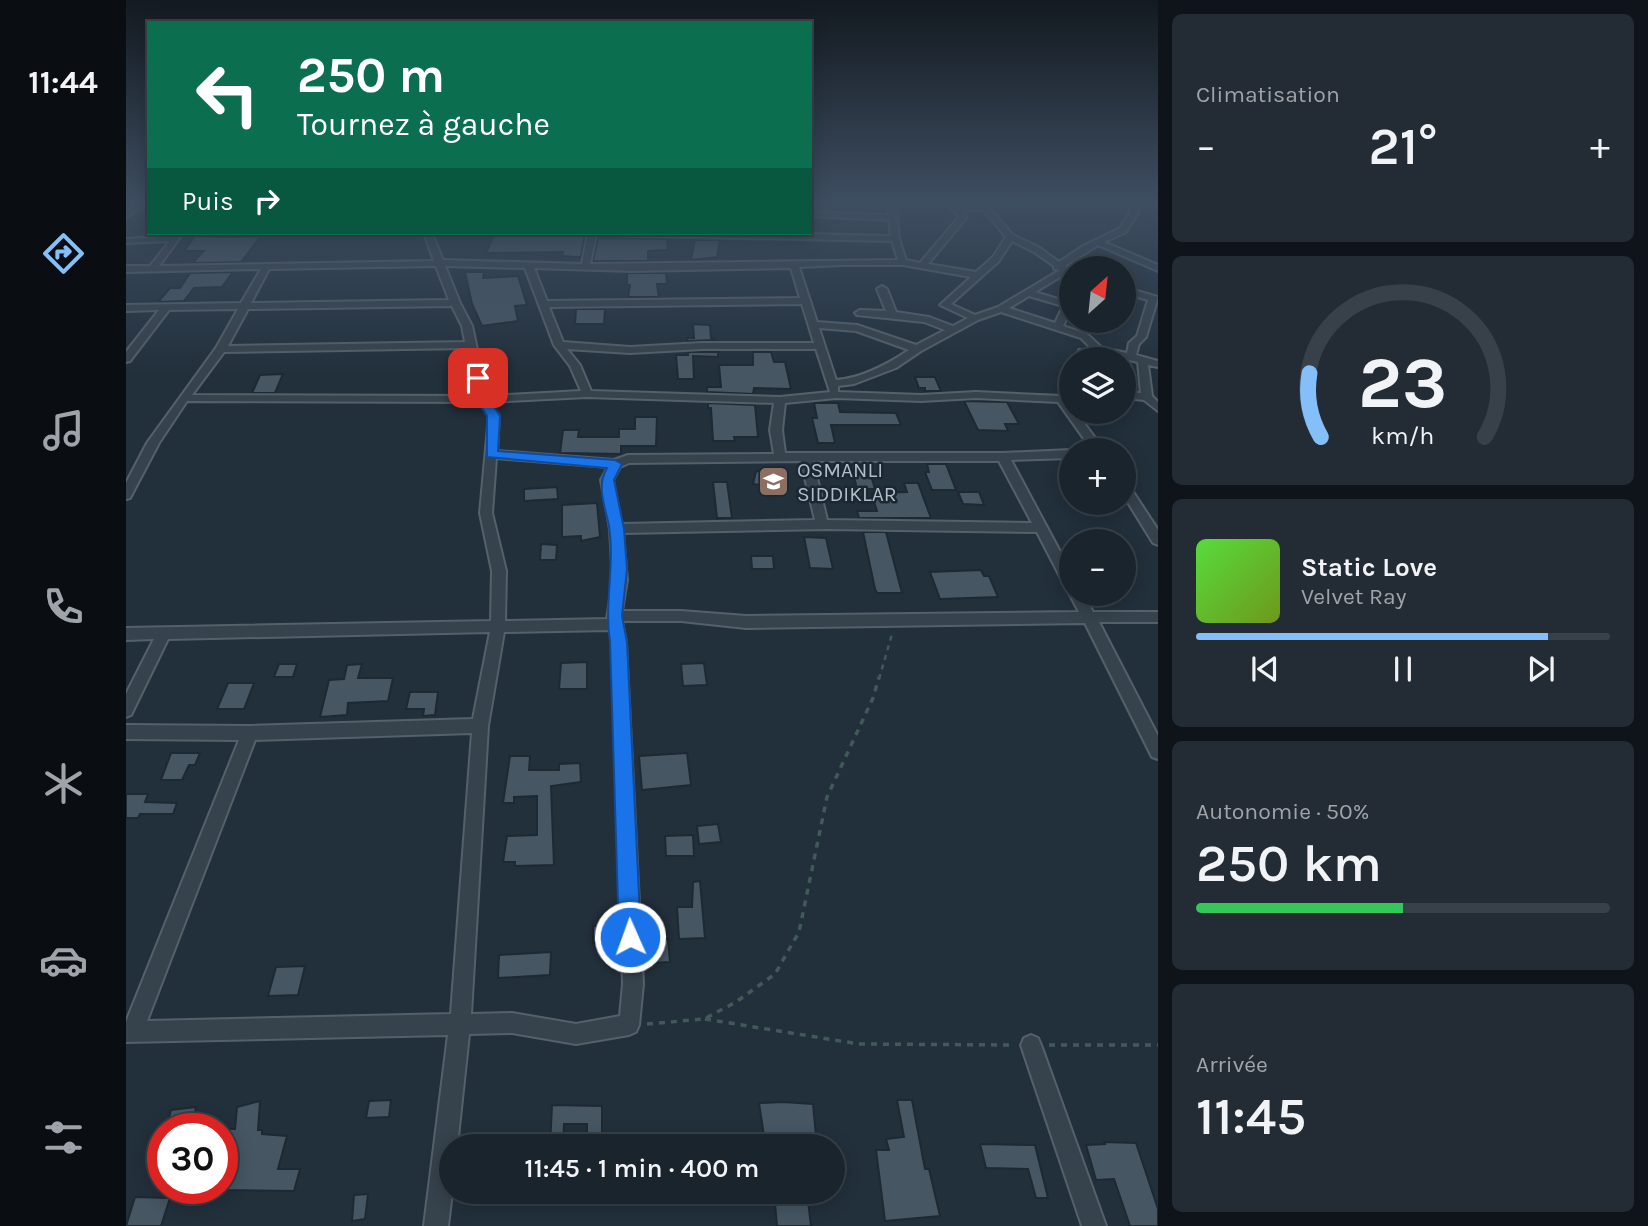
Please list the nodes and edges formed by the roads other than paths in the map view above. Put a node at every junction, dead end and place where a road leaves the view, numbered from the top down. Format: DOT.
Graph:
graph roads {
  1 [pos="159,259"];
  2 [pos="439,259"];
  3 [pos="587,259"];
  4 [pos="928,259"];
  5 [pos="995,259"];
  6 [pos="1137,259"];
  7 [pos="902,262"];
  8 [pos="441,263"];
  9 [pos="586,265"];
  10 [pos="794,265"];
  11 [pos="923,265"];
  12 [pos="265,267"];
  13 [pos="528,267"];
  14 [pos="152,268"];
  15 [pos="1158,268"];
  16 [pos="126,269"];
  17 [pos="1059,274"];
  18 [pos="977,275"];
  19 [pos="882,289"];
  20 [pos="1028,293"];
  21 [pos="1136,293"];
  22 [pos="1156,299"];
  23 [pos="805,301"];
  24 [pos="455,303"];
  25 [pos="542,304"];
  26 [pos="244,306"];
  27 [pos="126,308"];
  28 [pos="166,308"];
  29 [pos="1001,309"];
  30 [pos="860,313"];
  31 [pos="892,314"];
  32 [pos="975,318"];
  33 [pos="813,325"];
  34 [pos="1058,327"];
  35 [pos="954,330"];
  36 [pos="470,345"];
  37 [pos="559,345"];
  38 [pos="820,346"];
  39 [pos="1096,347"];
  40 [pos="1133,347"];
  41 [pos="221,349"];
  42 [pos="917,349"];
  43 [pos="126,359"];
  44 [pos="1136,359"];
  45 [pos="1143,361"];
  46 [pos="1158,364"];
  47 [pos="831,383"];
  48 [pos="587,394"];
  49 [pos="836,395"];
  50 [pos="1136,396"];
  51 [pos="1147,397"];
  52 [pos="184,398"];
  53 [pos="1059,398"];
  54 [pos="482,399"];
  55 [pos="780,400"];
  56 [pos="1158,408"];
  57 [pos="491,454"];
  58 [pos="1059,455"];
  59 [pos="780,457"];
  60 [pos="806,457"];
  61 [pos="1003,457"];
  62 [pos="615,464"];
  63 [pos="126,495"];
  64 [pos="1136,506"];
  65 [pos="822,524"];
  66 [pos="1040,528"];
  67 [pos="616,529"];
  68 [pos="1158,540"];
  69 [pos="1059,562"];
  70 [pos="1083,606"];
  71 [pos="1089,617"];
  72 [pos="1158,617"];
  73 [pos="615,620"];
  74 [pos="498,627"];
  75 [pos="126,634"];
  76 [pos="163,635"];
  77 [pos="126,710"];
  78 [pos="480,726"];
  79 [pos="126,732"];
  80 [pos="250,733"];
  81 [pos="1158,752"];
  82 [pos="460,1024"];
  83 [pos="129,1032"];
  84 [pos="1031,1045"];
  85 [pos="436,1226"];
  86 [pos="1094,1226"];
  1 -- 14 [label="street"];
  2 -- 8 [label="street"];
  3 -- 9 [label="street"];
  4 -- 11 [label="street"];
  5 -- 18 [label="street"];
  6 -- 15 [label="street"];
  7 -- 10 [label="street"];
  7 -- 11 [label="street"];
  8 -- 12 [label="street"];
  8 -- 13 [label="street"];
  8 -- 24 [label="street"];
  9 -- 10 [label="street"];
  9 -- 13 [label="street"];
  10 -- 23 [label="street"];
  11 -- 18 [label="street"];
  12 -- 14 [label="street"];
  12 -- 26 [label="street"];
  13 -- 25 [label="street"];
  14 -- 16 [label="street"];
  17 -- 20 [label="street"];
  18 -- 32 [label="street"];
  19 -- 31 [label="street"];
  20 -- 29 [label="street"];
  20 -- 34 [label="street"];
  21 -- 22 [label="street"];
  22 -- 40 [label="street"];
  23 -- 25 [label="street"];
  23 -- 33 [label="street"];
  24 -- 26 [label="street"];
  24 -- 36 [label="street"];
  25 -- 37 [label="street"];
  26 -- 28 [label="street"];
  26 -- 41 [label="street"];
  27 -- 28 [label="street"];
  28 -- 43 [label="street"];
  29 -- 32 [label="street"];
  29 -- 34 [label="street"];
  30 -- 31 [label="street"];
  31 -- 35 [label="street"];
  32 -- 35 [label="street"];
  33 -- 38 [label="street"];
  33 -- 42 [label="street"];
  34 -- 39 [label="street"];
  35 -- 42 [label="street"];
  36 -- 41 [label="street"];
  36 -- 54 [label="street"];
  37 -- 38 [label="street"];
  37 -- 48 [label="street"];
  38 -- 47 [label="street"];
  41 -- 52 [label="street"];
  42 -- 47 [label="street"];
  44 -- 45 [label="street"];
  45 -- 46 [label="street"];
  45 -- 51 [label="street"];
  47 -- 49 [label="street"];
  48 -- 54 [label="street"];
  48 -- 55 [label="street"];
  49 -- 53 [label="street"];
  49 -- 55 [label="street"];
  50 -- 51 [label="street"];
  51 -- 56 [label="street"];
  52 -- 54 [label="street"];
  52 -- 63 [label="street"];
  54 -- 57 [label="street"];
  55 -- 59 [label="street"];
  57 -- 62 [label="street"];
  57 -- 74 [label="street"];
  58 -- 61 [label="street"];
  59 -- 60 [label="street"];
  59 -- 62 [label="street"];
  60 -- 61 [label="street"];
  60 -- 65 [label="street"];
  61 -- 66 [label="street"];
  62 -- 67 [label="street"];
  64 -- 68 [label="street"];
  65 -- 66 [label="street"];
  65 -- 67 [label="street"];
  66 -- 69 [label="street"];
  67 -- 73 [label="street"];
  70 -- 71 [label="street"];
  71 -- 72 [label="street"];
  71 -- 73 [label="street"];
  71 -- 81 [label="street"];
  73 -- 74 [label="street"];
  73 -- 82 [label="street"];
  74 -- 76 [label="street"];
  74 -- 78 [label="street"];
  75 -- 76 [label="street"];
  76 -- 77 [label="street"];
  78 -- 80 [label="street"];
  78 -- 82 [label="street"];
  79 -- 80 [label="street"];
  80 -- 83 [label="street"];
  82 -- 83 [label="street"];
  82 -- 85 [label="street"];
  84 -- 86 [label="street"];
}
